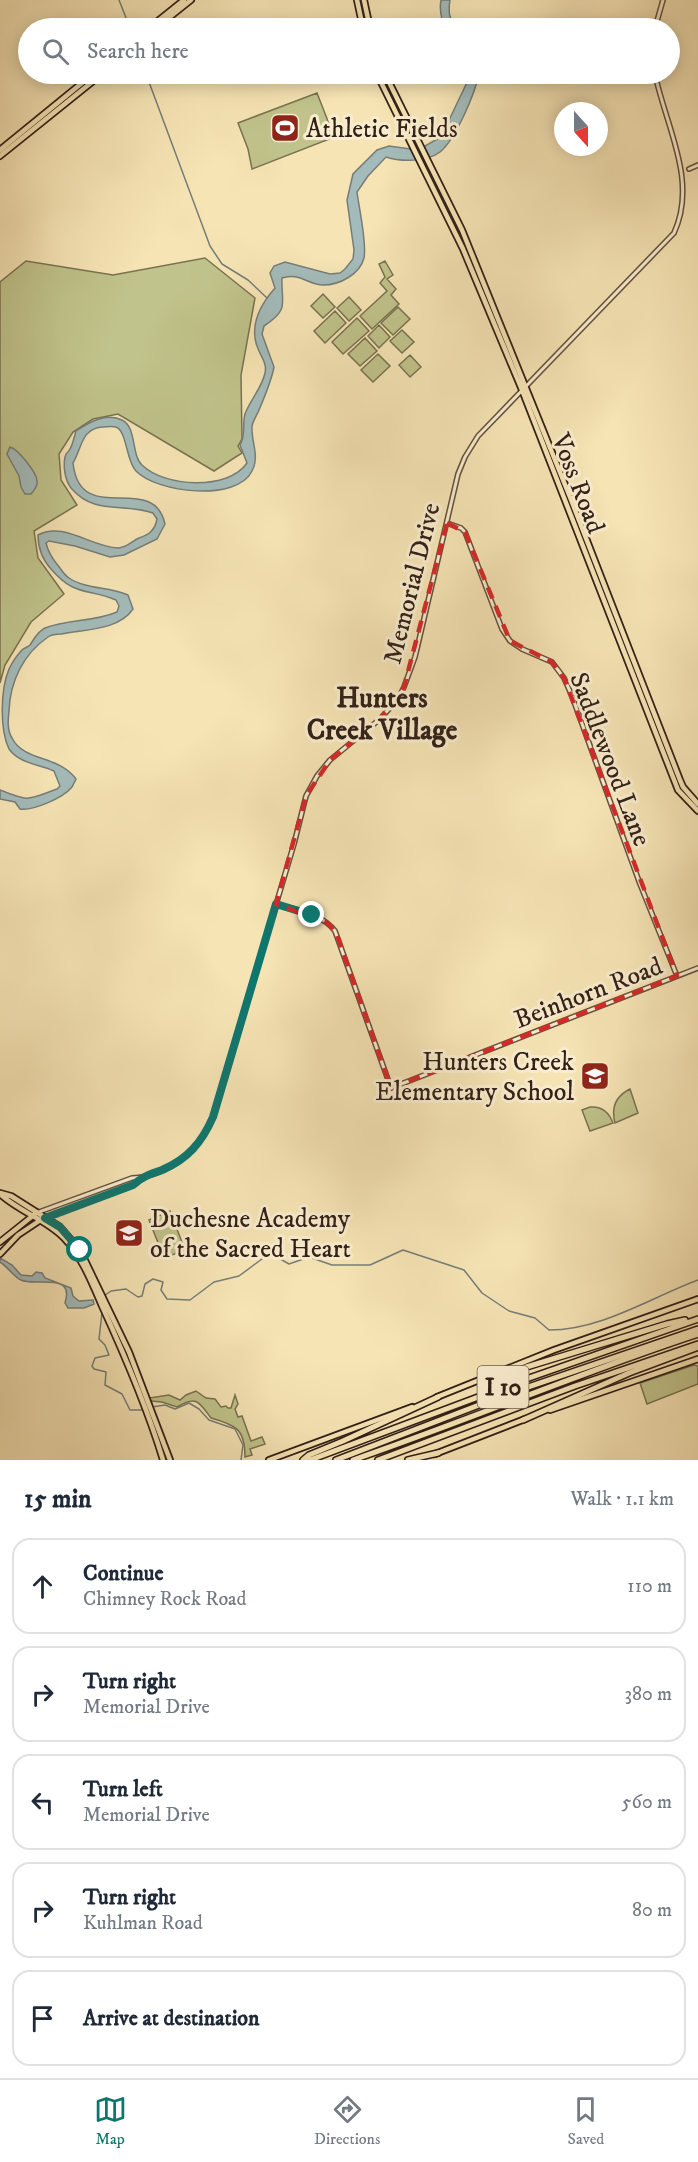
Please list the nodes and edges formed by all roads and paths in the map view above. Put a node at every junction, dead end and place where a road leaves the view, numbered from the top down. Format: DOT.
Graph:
graph roads {
  1 [pos="184,0"];
  2 [pos="191,0"];
  3 [pos="357,0"];
  4 [pos="364,0"];
  5 [pos="663,0"];
  6 [pos="162,18"];
  7 [pos="168,18"];
  8 [pos="361,18"];
  9 [pos="368,18"];
  10 [pos="658,18"];
  11 [pos="82,84"];
  12 [pos="89,84"];
  13 [pos="381,84"];
  14 [pos="390,84"];
  15 [pos="658,84"];
  16 [pos="399,104"];
  17 [pos="394,112"];
  18 [pos="44,118"];
  19 [pos="682,149"];
  20 [pos="0,150"];
  21 [pos="0,156"];
  22 [pos="698,165"];
  23 [pos="690,173"];
  24 [pos="687,208"];
  25 [pos="454,216"];
  26 [pos="448,218"];
  27 [pos="480,283"];
  28 [pos="524,388"];
  29 [pos="447,523"];
  30 [pos="677,781"];
  31 [pos="698,804"];
  32 [pos="698,812"];
  33 [pos="276,904"];
  34 [pos="698,968"];
  35 [pos="677,976"];
  36 [pos="142,1177"];
  37 [pos="0,1193"];
  38 [pos="35,1214"];
  39 [pos="42,1219"];
  40 [pos="0,1242"];
  41 [pos="2,1252"];
  42 [pos="698,1299"];
  43 [pos="698,1318"];
  44 [pos="698,1329"];
  45 [pos="698,1334"];
  46 [pos="698,1345"];
  47 [pos="698,1359"];
  48 [pos="503,1372"];
  49 [pos="438,1397"];
  50 [pos="523,1420"];
  51 [pos="162,1445"];
  52 [pos="438,1453"];
  53 [pos="164,1460"];
  54 [pos="170,1460"];
  55 [pos="269,1460"];
  56 [pos="303,1460"];
  57 [pos="310,1460"];
  58 [pos="336,1460"];
  59 [pos="353,1460"];
  60 [pos="378,1460"];
  61 [pos="408,1460"];
  62 [pos="419,1460"];
  1 -- 6 [label="main road"];
  2 -- 7 [label="main road"];
  3 -- 8 [label="main road"];
  4 -- 9 [label="main road"];
  5 -- 10 [label="street"];
  11 -- 18 [label="main road"];
  12 -- 18 [label="main road"];
  13 -- 17 [label="main road, Voss Road"];
  14 -- 16 [label="main road, Voss Road"];
  15 -- 19 [label="street"];
  16 -- 17 [label="main road"];
  16 -- 25 [label="main road, Voss Road"];
  17 -- 26 [label="main road, Voss Road"];
  18 -- 20 [label="main road"];
  18 -- 21 [label="main road"];
  22 -- 23 [label="street"];
  24 -- 28 [label="street, Memorial Drive"];
  25 -- 26 [label="main road"];
  25 -- 27 [label="main road, Voss Road"];
  26 -- 27 [label="main road, Voss Road"];
  27 -- 28 [label="main road, Voss Road"];
  28 -- 29 [label="street, Memorial Drive"];
  28 -- 30 [label="main road, Voss Road"];
  29 -- 33 [label="street, Memorial Drive"];
  29 -- 35 [label="street, Saddlewood Lane"];
  30 -- 31 [label="main road, Voss Road"];
  30 -- 32 [label="main road, Voss Road"];
  33 -- 35 [label="street, Beinhorn Road"];
  33 -- 36 [label="street, Memorial Drive"];
  34 -- 35 [label="street, Beinhorn Road"];
  36 -- 38 [label="street, Memorial Drive"];
  36 -- 39 [label="street, Memorial Drive"];
  37 -- 38 [label="main road"];
  38 -- 39 [label="main road"];
  38 -- 40 [label="main road, Memorial Drive"];
  39 -- 41 [label="main road, Memorial Drive"];
  39 -- 51 [label="main road"];
  42 -- 48 [label="main road"];
  43 -- 48 [label="highway"];
  43 -- 57 [label="highway, I 10"];
  44 -- 58 [label="highway"];
  45 -- 59 [label="highway"];
  46 -- 50 [label="highway"];
  46 -- 60 [label="highway, I 10"];
  47 -- 50 [label="main road"];
  48 -- 49 [label="main road"];
  49 -- 55 [label="main road"];
  49 -- 56 [label="highway"];
  50 -- 52 [label="main road"];
  51 -- 53 [label="main road"];
  51 -- 54 [label="main road"];
  52 -- 61 [label="highway"];
  52 -- 62 [label="main road"];
}
